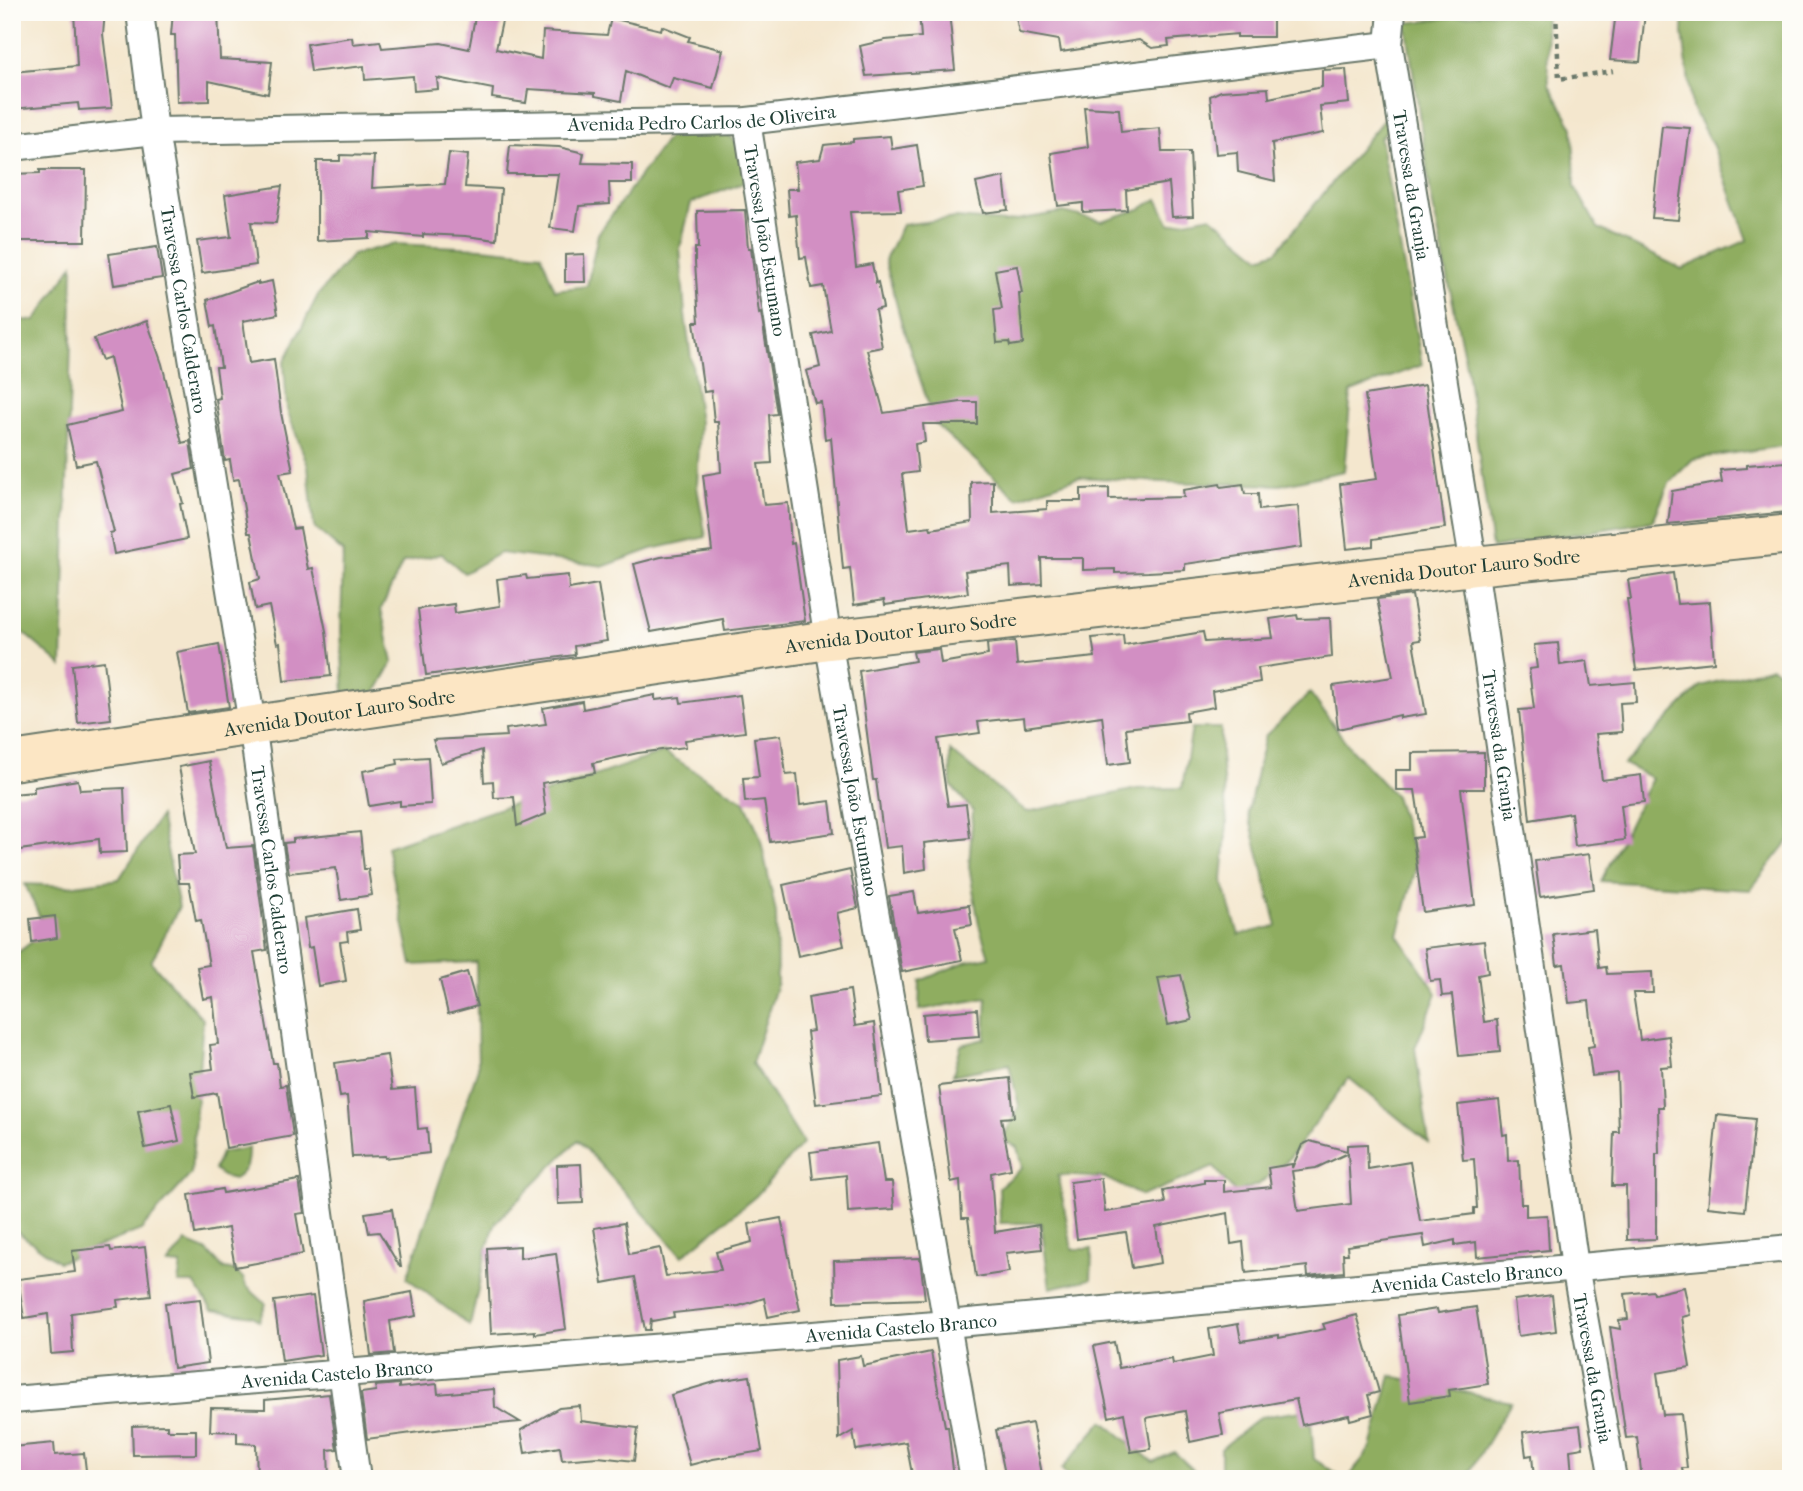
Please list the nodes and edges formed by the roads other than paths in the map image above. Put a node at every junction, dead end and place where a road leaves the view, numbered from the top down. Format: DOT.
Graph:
graph roads {
  1 [pos="140,12"];
  2 [pos="1392,12"];
  3 [pos="1389,46"];
  4 [pos="747,121"];
  5 [pos="155,131"];
  6 [pos="12,147"];
  7 [pos="1791,534"];
  8 [pos="1474,566"];
  9 [pos="828,640"];
  10 [pos="252,724"];
  11 [pos="12,761"];
  12 [pos="1791,1248"];
  13 [pos="1575,1266"];
  14 [pos="947,1324"];
  15 [pos="344,1371"];
  16 [pos="12,1400"];
  17 [pos="357,1479"];
  18 [pos="974,1479"];
  19 [pos="1614,1479"];
  1 -- 5 [label="street, Travessa Carlos Calderaro"];
  2 -- 3 [label="street, Travessa da Granja"];
  3 -- 4 [label="street, Avenida Pedro Carlos de Oliveira"];
  3 -- 8 [label="street, Travessa da Granja"];
  4 -- 5 [label="street, Avenida Pedro Carlos de Oliveira"];
  4 -- 9 [label="street, Travessa João Estumano"];
  5 -- 6 [label="street, Avenida Pedro Carlos de Oliveira"];
  5 -- 10 [label="street, Travessa Carlos Calderaro"];
  7 -- 8 [label="street, Avenida Doutor Lauro Sodre"];
  8 -- 9 [label="street, Avenida Doutor Lauro Sodre"];
  8 -- 13 [label="street, Travessa da Granja"];
  9 -- 10 [label="street, Avenida Doutor Lauro Sodre"];
  9 -- 14 [label="street, Travessa João Estumano"];
  10 -- 11 [label="street, Avenida Doutor Lauro Sodre"];
  10 -- 15 [label="street, Travessa Carlos Calderaro"];
  12 -- 13 [label="street, Avenida Castelo Branco"];
  13 -- 14 [label="street, Avenida Castelo Branco"];
  13 -- 19 [label="street, Travessa da Granja"];
  14 -- 15 [label="street, Avenida Castelo Branco"];
  14 -- 18 [label="street, Travessa João Estumano"];
  15 -- 16 [label="street, Avenida Castelo Branco"];
  15 -- 17 [label="street, Travessa Carlos Calderaro"];
}
